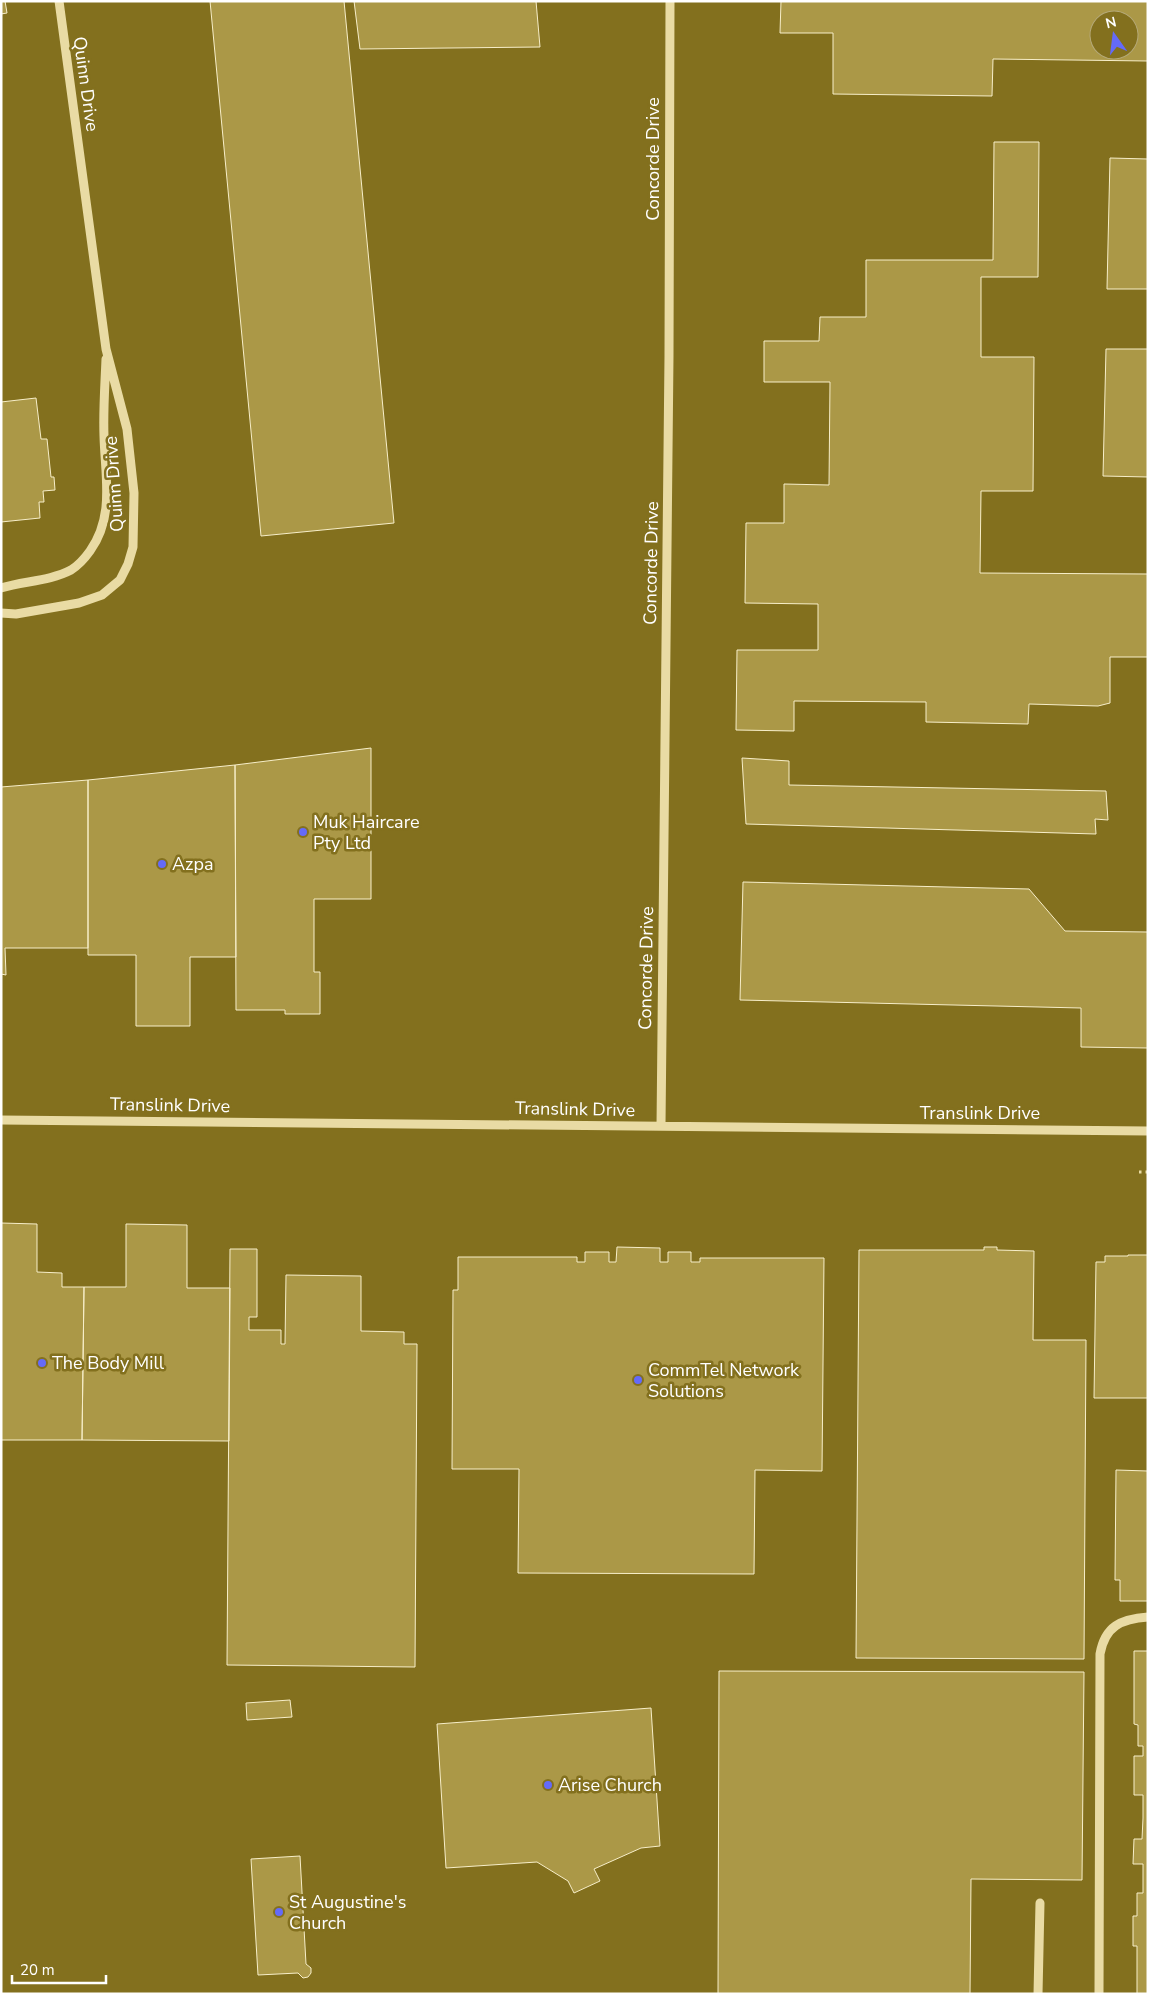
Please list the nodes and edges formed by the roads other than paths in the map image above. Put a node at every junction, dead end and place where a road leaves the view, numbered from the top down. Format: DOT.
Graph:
graph roads {
  1 [pos="59,1"];
  2 [pos="670,1"];
  3 [pos="106,349"];
  4 [pos="1,588"];
  5 [pos="1,613"];
  6 [pos="1,1120"];
  7 [pos="661,1126"];
  8 [pos="1148,1130"];
  9 [pos="1148,1617"];
  10 [pos="1040,1903"];
  11 [pos="1038,1994"];
  12 [pos="1099,1994"];
  1 -- 3 [label="street, Quinn Drive"];
  2 -- 7 [label="street, Concorde Drive"];
  3 -- 4 [label="street, Quinn Drive"];
  3 -- 5 [label="street, Quinn Drive"];
  6 -- 7 [label="street, Translink Drive"];
  7 -- 8 [label="street, Translink Drive"];
  9 -- 12 [label="street"];
  10 -- 11 [label="street"];
}
